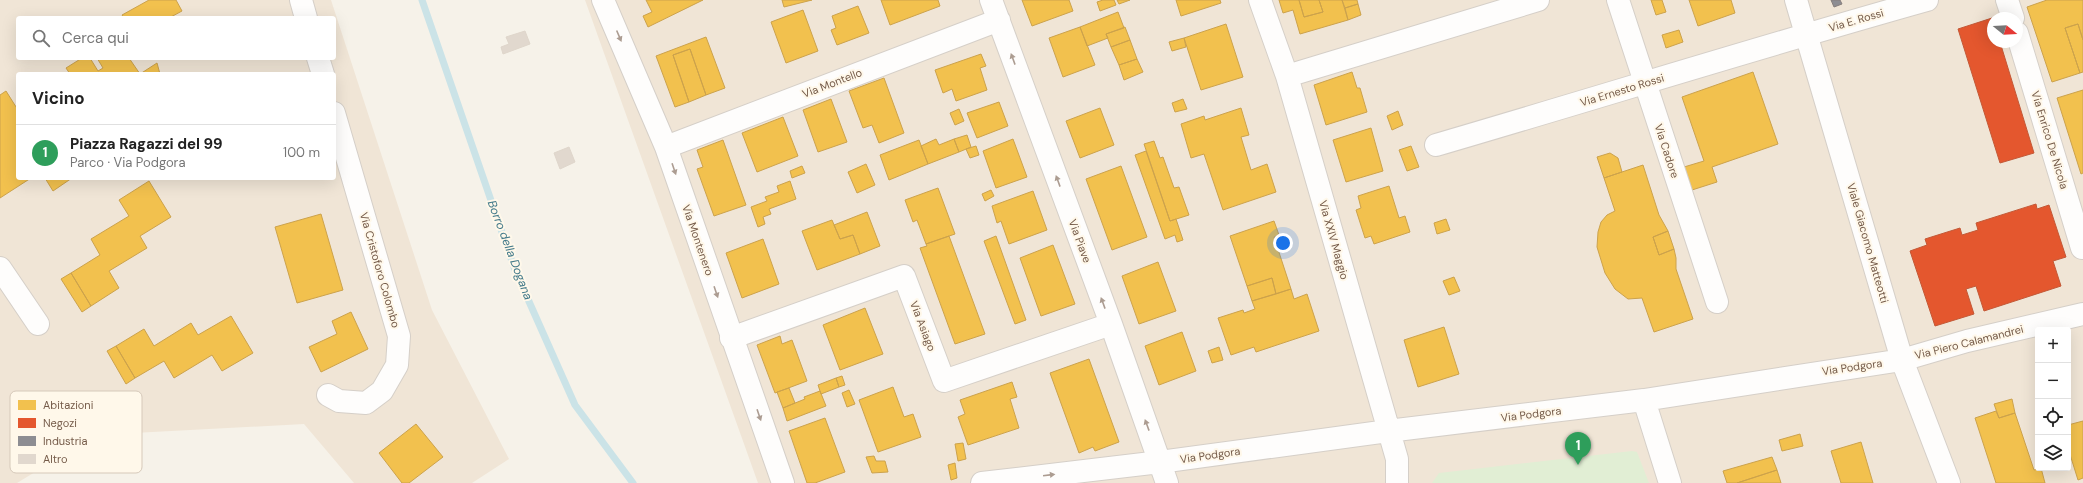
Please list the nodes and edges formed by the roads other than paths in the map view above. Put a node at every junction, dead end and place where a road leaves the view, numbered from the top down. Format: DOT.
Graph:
graph roads {
  1 [pos="301,0"];
  2 [pos="603,0"];
  3 [pos="991,0"];
  4 [pos="1260,0"];
  5 [pos="1538,0"];
  6 [pos="1618,0"];
  7 [pos="1796,0"];
  8 [pos="1927,0"];
  9 [pos="2007,0"];
  10 [pos="2010,12"];
  11 [pos="305,16"];
  12 [pos="999,20"];
  13 [pos="1807,33"];
  14 [pos="2022,48"];
  15 [pos="319,60"];
  16 [pos="322,72"];
  17 [pos="1287,76"];
  18 [pos="1645,84"];
  19 [pos="336,119"];
  20 [pos="1436,145"];
  21 [pos="666,146"];
  22 [pos="2082,248"];
  23 [pos="0,268"];
  24 [pos="1717,302"];
  25 [pos="2083,314"];
  26 [pos="38,324"];
  27 [pos="1111,324"];
  28 [pos="732,338"];
  29 [pos="1902,360"];
  30 [pos="328,395"];
  31 [pos="1644,400"];
  32 [pos="1388,431"];
  33 [pos="1160,462"];
  34 [pos="1082,477"];
  35 [pos="783,483"];
  36 [pos="982,483"];
  37 [pos="1167,483"];
  38 [pos="1397,483"];
  39 [pos="1670,483"];
  40 [pos="1949,483"];
  1 -- 11 [label="street"];
  2 -- 21 [label="street, Via Montenero, one-way"];
  3 -- 12 [label="street, Via Piave"];
  4 -- 17 [label="street, Via XXIV Maggio"];
  5 -- 17 [label="street"];
  6 -- 18 [label="street, Via Cadore"];
  7 -- 13 [label="street, Viale Giacomo Matteotti"];
  8 -- 13 [label="street, Via E. Rossi"];
  9 -- 10 [label="street"];
  12 -- 21 [label="street, Via Montello"];
  27 -- 12 [label="street, Via Piave, one-way"];
  13 -- 18 [label="street, Via Ernesto Rossi"];
  13 -- 29 [label="street, Viale Giacomo Matteotti"];
  14 -- 22 [label="street, Via Enrico De Nicola"];
  15 -- 16 [label="street"];
  17 -- 32 [label="street, Via XXIV Maggio"];
  18 -- 20 [label="street, Via Ernesto Rossi"];
  18 -- 24 [label="street, Via Cadore"];
  19 -- 30 [label="street, Via Cristoforo Colombo"];
  21 -- 28 [label="street, Via Montenero, one-way"];
  23 -- 26 [label="street"];
  25 -- 29 [label="street, Via Piero Calamandrei"];
  27 -- 28 [label="street, Via Asiago"];
  33 -- 27 [label="street, Via Piave, one-way"];
  28 -- 35 [label="street, Via Montenero, one-way"];
  29 -- 31 [label="street, Via Podgora"];
  29 -- 40 [label="street, Viale Giacomo Matteotti"];
  31 -- 32 [label="street, Via Podgora"];
  31 -- 39 [label="street"];
  32 -- 33 [label="street, Via Podgora"];
  32 -- 38 [label="street, Via XXIV Maggio"];
  33 -- 34 [label="street"];
  33 -- 37 [label="street, Via Piave"];
  36 -- 34 [label="street, one-way"];
}
